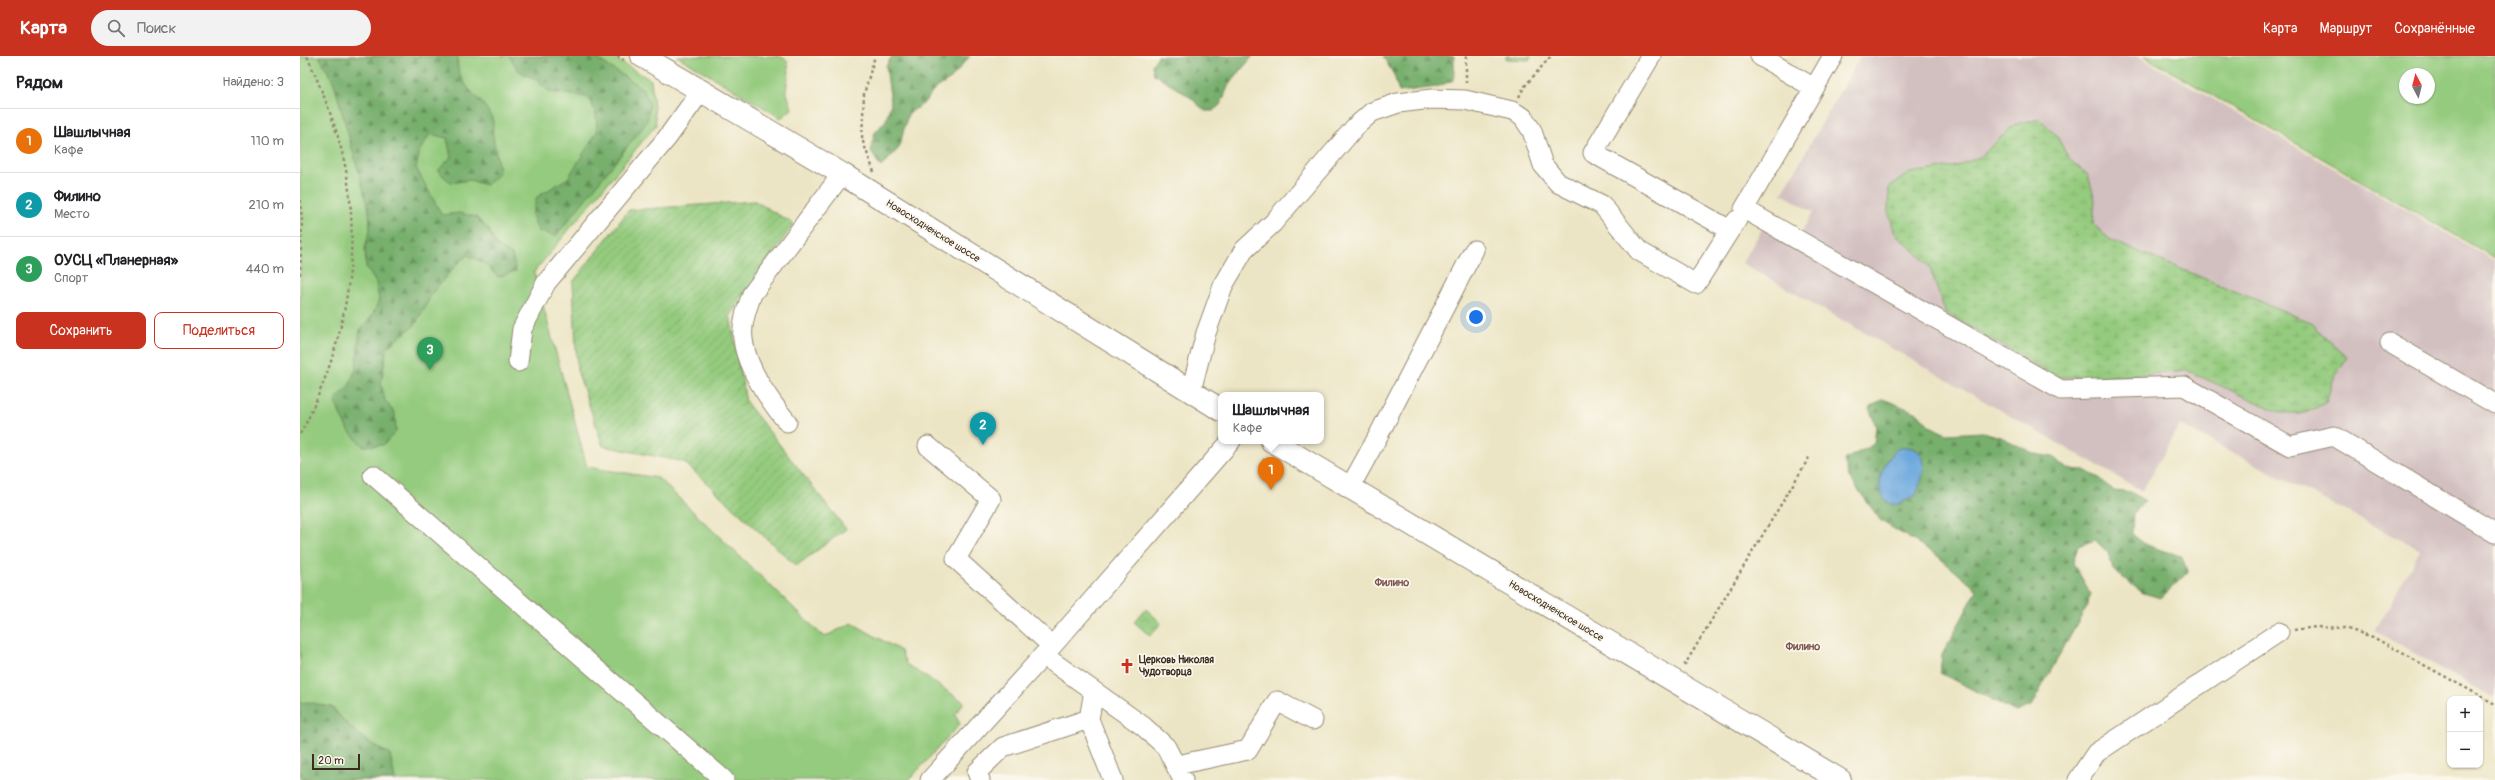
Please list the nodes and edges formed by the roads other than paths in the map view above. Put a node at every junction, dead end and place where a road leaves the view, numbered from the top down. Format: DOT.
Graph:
graph roads {
  1 [pos="642,56"];
  2 [pos="1651,56"];
  3 [pos="1760,56"];
  4 [pos="1833,56"];
  5 [pos="1814,88"];
  6 [pos="701,91"];
  7 [pos="842,174"];
  8 [pos="1744,209"];
  9 [pos="1730,230"];
  10 [pos="1474,250"];
  11 [pos="2390,344"];
  12 [pos="518,362"];
  13 [pos="1191,391"];
  14 [pos="2495,404"];
  15 [pos="1218,408"];
  16 [pos="787,422"];
  17 [pos="1228,444"];
  18 [pos="928,446"];
  19 [pos="1269,449"];
  20 [pos="373,475"];
  21 [pos="1349,489"];
  22 [pos="2495,533"];
  23 [pos="2279,632"];
  24 [pos="1048,651"];
  25 [pos="1094,691"];
  26 [pos="1089,719"];
  27 [pos="1313,720"];
  28 [pos="1180,773"];
  29 [pos="724,780"];
  30 [pos="930,780"];
  31 [pos="980,780"];
  32 [pos="1113,780"];
  33 [pos="1840,780"];
  34 [pos="2078,780"];
  1 -- 6 [label="main road, Новосходненское шоссе"];
  2 -- 9 [label="street"];
  3 -- 5 [label="street"];
  4 -- 5 [label="street"];
  5 -- 8 [label="street"];
  6 -- 7 [label="main road, Новосходненское шоссе"];
  6 -- 12 [label="street"];
  7 -- 13 [label="main road, Новосходненское шоссе"];
  7 -- 16 [label="street"];
  8 -- 9 [label="street"];
  8 -- 22 [label="street"];
  9 -- 13 [label="street"];
  10 -- 21 [label="street"];
  11 -- 14 [label="street"];
  13 -- 15 [label="main road, Новосходненское шоссе"];
  17 -- 24 [label="street"];
  18 -- 24 [label="street"];
  19 -- 21 [label="main road, Новосходненское шоссе"];
  20 -- 29 [label="street"];
  21 -- 33 [label="main road, Новосходненское шоссе"];
  23 -- 34 [label="street"];
  24 -- 25 [label="street"];
  24 -- 30 [label="street"];
  25 -- 26 [label="street"];
  25 -- 28 [label="street"];
  26 -- 31 [label="street"];
  26 -- 32 [label="street"];
  27 -- 28 [label="street"];
}
